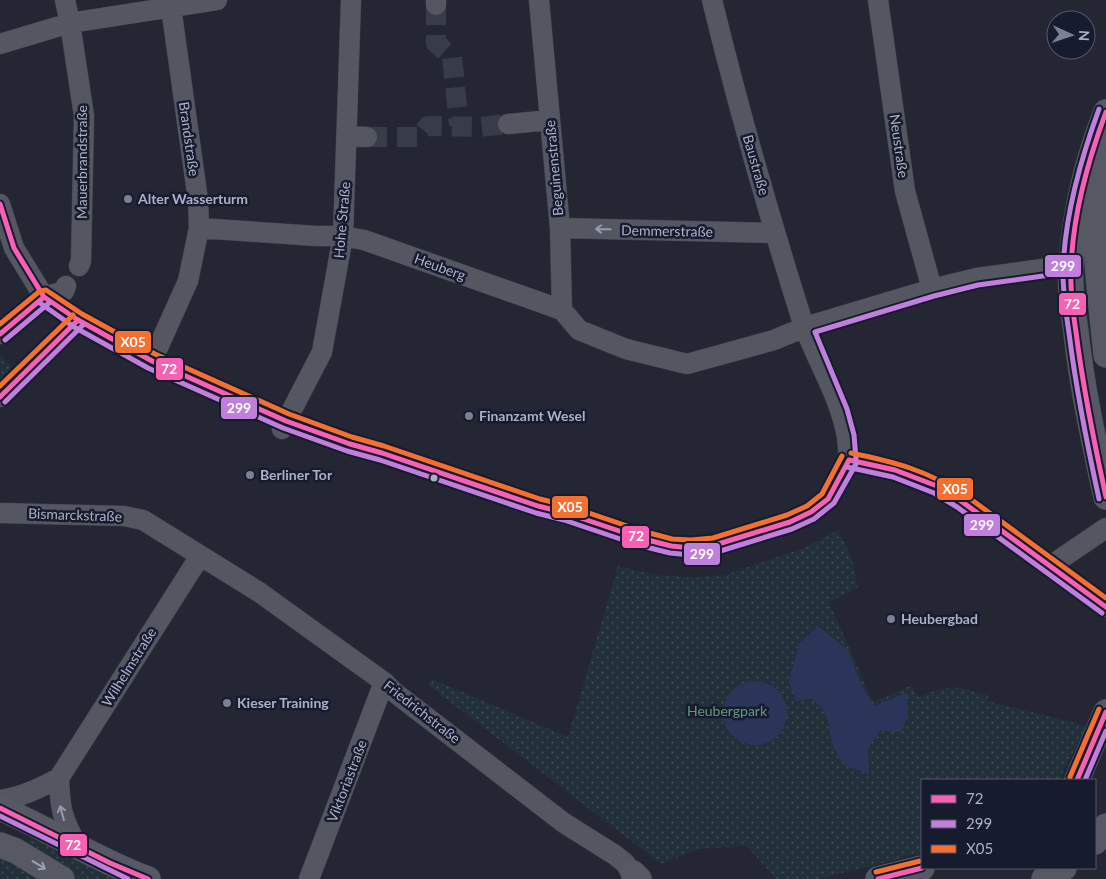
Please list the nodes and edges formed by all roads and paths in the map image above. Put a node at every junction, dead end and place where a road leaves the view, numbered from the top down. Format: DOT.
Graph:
graph roads {
  1 [pos="65,0"];
  2 [pos="217,0"];
  3 [pos="351,0"];
  4 [pos="539,0"];
  5 [pos="712,0"];
  6 [pos="878,0"];
  7 [pos="170,4"];
  8 [pos="70,23"];
  9 [pos="0,44"];
  10 [pos="1106,112"];
  11 [pos="550,120"];
  12 [pos="508,124"];
  13 [pos="347,136"];
  14 [pos="367,137"];
  15 [pos="1106,161"];
  16 [pos="0,204"];
  17 [pos="199,228"];
  18 [pos="560,228"];
  19 [pos="775,233"];
  20 [pos="343,236"];
  21 [pos="78,266"];
  22 [pos="1071,266"];
  23 [pos="1102,274"];
  24 [pos="66,286"];
  25 [pos="932,289"];
  26 [pos="44,297"];
  27 [pos="562,310"];
  28 [pos="78,320"];
  29 [pos="805,327"];
  30 [pos="0,334"];
  31 [pos="1106,355"];
  32 [pos="152,361"];
  33 [pos="0,398"];
  34 [pos="284,425"];
  35 [pos="849,460"];
  36 [pos="1106,497"];
  37 [pos="0,513"];
  38 [pos="1106,528"];
  39 [pos="200,556"];
  40 [pos="1050,566"];
  41 [pos="1106,607"];
  42 [pos="384,682"];
  43 [pos="1106,712"];
  44 [pos="59,778"];
  45 [pos="1077,779"];
  46 [pos="0,800"];
  47 [pos="0,808"];
  48 [pos="1106,826"];
  49 [pos="1096,841"];
  50 [pos="0,845"];
  51 [pos="77,845"];
  52 [pos="921,868"];
  53 [pos="1062,869"];
  54 [pos="121,874"];
  55 [pos="636,877"];
  56 [pos="62,879"];
  57 [pos="148,879"];
  58 [pos="309,879"];
  59 [pos="878,879"];
  60 [pos="1044,879"];
  1 -- 8 [label="street, Mauerbrandstraße"];
  2 -- 7 [label="street"];
  3 -- 13 [label="street, Hohe Straße"];
  4 -- 11 [label="street, Beguinenstraße"];
  5 -- 19 [label="street, Baustraße"];
  6 -- 25 [label="street, Neustraße"];
  7 -- 8 [label="street"];
  7 -- 17 [label="street, Brandstraße"];
  8 -- 9 [label="street"];
  8 -- 21 [label="street, Mauerbrandstraße"];
  10 -- 22 [label="main road"];
  11 -- 12 [label="street"];
  11 -- 18 [label="street, Beguinenstraße"];
  13 -- 14 [label="street"];
  13 -- 20 [label="street, Hohe Straße"];
  15 -- 23 [label="main road"];
  16 -- 26 [label="street"];
  17 -- 20 [label="street, Heuberg"];
  17 -- 32 [label="street, Brandstraße"];
  19 -- 18 [label="street, Demmerstraße, one-way"];
  18 -- 27 [label="street, Beguinenstraße"];
  19 -- 29 [label="street, Baustraße"];
  20 -- 27 [label="street, Heuberg"];
  20 -- 34 [label="street, Hohe Straße"];
  22 -- 23 [label="main road"];
  22 -- 25 [label="street"];
  22 -- 36 [label="main road"];
  23 -- 31 [label="main road"];
  24 -- 26 [label="street"];
  25 -- 29 [label="street"];
  26 -- 28 [label="street"];
  26 -- 30 [label="street"];
  27 -- 29 [label="street"];
  28 -- 32 [label="street"];
  28 -- 33 [label="street"];
  29 -- 35 [label="street, Baustraße"];
  32 -- 34 [label="street"];
  34 -- 35 [label="street"];
  35 -- 40 [label="street"];
  37 -- 39 [label="street, Bismarckstraße"];
  38 -- 40 [label="street"];
  39 -- 42 [label="street, Friedrichstraße"];
  39 -- 44 [label="street, Wilhelmstraße"];
  40 -- 41 [label="street"];
  42 -- 55 [label="street, Friedrichstraße"];
  42 -- 58 [label="street, Viktoriastraße"];
  43 -- 45 [label="main road"];
  44 -- 46 [label="street"];
  51 -- 44 [label="street, one-way"];
  47 -- 51 [label="main road"];
  48 -- 49 [label="main road"];
  50 -- 56 [label="main road, one-way"];
  51 -- 54 [label="main road"];
  52 -- 59 [label="main road"];
  53 -- 60 [label="main road"];
  54 -- 57 [label="main road"];
}
